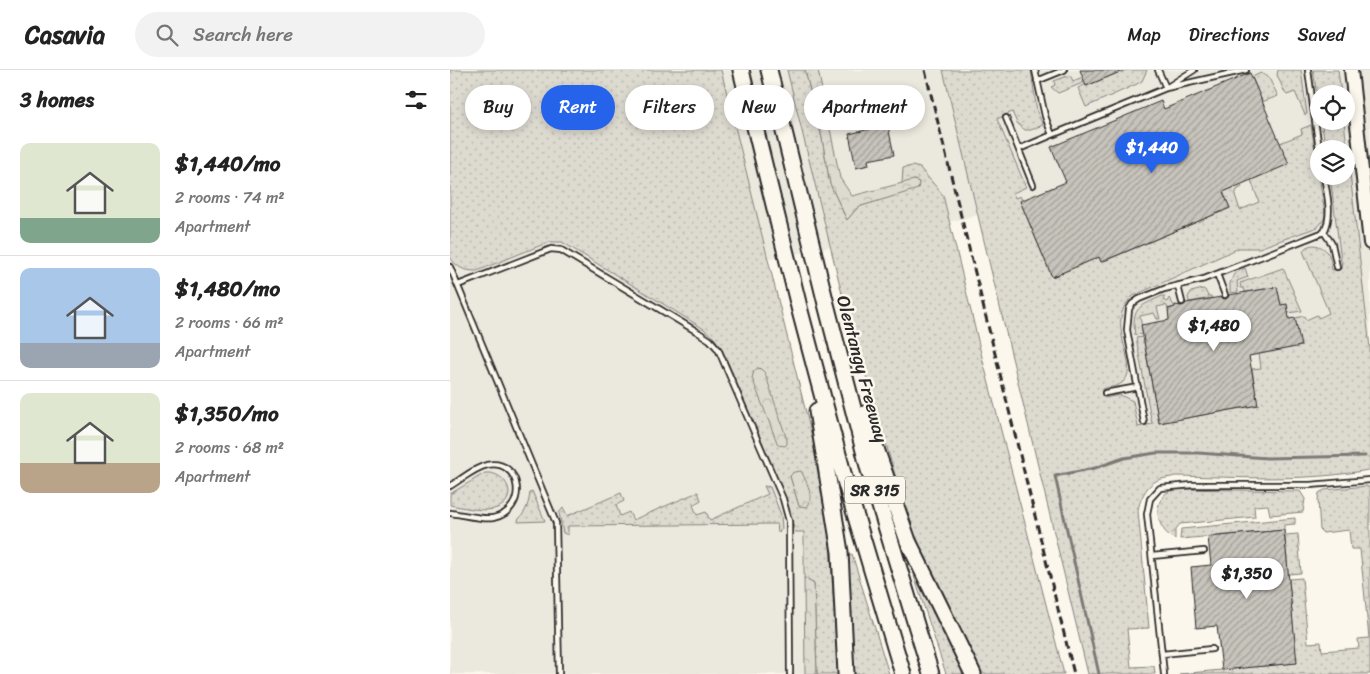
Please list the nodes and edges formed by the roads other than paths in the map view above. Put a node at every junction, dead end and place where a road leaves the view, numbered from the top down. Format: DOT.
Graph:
graph roads {
  1 [pos="741,70"];
  2 [pos="769,70"];
  3 [pos="1035,70"];
  4 [pos="1064,70"];
  5 [pos="1158,70"];
  6 [pos="1194,70"];
  7 [pos="1246,70"];
  8 [pos="1308,70"];
  9 [pos="1351,70"];
  10 [pos="1037,81"];
  11 [pos="1166,88"];
  12 [pos="1006,118"];
  13 [pos="1052,135"];
  14 [pos="1318,140"];
  15 [pos="1019,149"];
  16 [pos="1325,185"];
  17 [pos="1033,186"];
  18 [pos="1324,232"];
  19 [pos="1370,243"];
  20 [pos="450,267"];
  21 [pos="1337,267"];
  22 [pos="1217,274"];
  23 [pos="458,285"];
  24 [pos="1178,286"];
  25 [pos="1225,295"];
  26 [pos="1182,302"];
  27 [pos="826,304"];
  28 [pos="800,311"];
  29 [pos="1138,387"];
  30 [pos="1105,393"];
  31 [pos="1144,422"];
  32 [pos="1370,480"];
  33 [pos="450,486"];
  34 [pos="450,513"];
  35 [pos="1204,551"];
  36 [pos="1152,556"];
  37 [pos="1212,649"];
  38 [pos="1162,654"];
  39 [pos="559,674"];
  40 [pos="790,674"];
  41 [pos="846,674"];
  42 [pos="903,674"];
  43 [pos="931,674"];
  44 [pos="973,674"];
  45 [pos="1164,674"];
  1 -- 28 [label="highway, SR 315"];
  2 -- 27 [label="highway, Olentangy Freeway / SR 315"];
  3 -- 10 [label="lane"];
  4 -- 10 [label="lane"];
  5 -- 11 [label="lane"];
  6 -- 11 [label="lane"];
  7 -- 11 [label="lane"];
  8 -- 14 [label="lane"];
  9 -- 19 [label="main road"];
  10 -- 13 [label="lane"];
  11 -- 13 [label="lane"];
  12 -- 15 [label="lane"];
  13 -- 15 [label="lane"];
  15 -- 17 [label="lane"];
  16 -- 18 [label="lane"];
  18 -- 21 [label="lane"];
  18 -- 22 [label="lane"];
  20 -- 23 [label="lane"];
  22 -- 24 [label="lane"];
  22 -- 25 [label="lane"];
  23 -- 39 [label="lane"];
  23 -- 40 [label="lane"];
  24 -- 26 [label="lane"];
  24 -- 29 [label="lane"];
  27 -- 43 [label="highway, Olentangy Freeway / SR 315"];
  27 -- 44 [label="highway"];
  28 -- 41 [label="highway"];
  28 -- 42 [label="highway, SR 315"];
  29 -- 30 [label="lane"];
  29 -- 31 [label="lane"];
  32 -- 36 [label="lane"];
  33 -- 34 [label="lane"];
  35 -- 36 [label="lane"];
  36 -- 38 [label="lane"];
  37 -- 38 [label="lane"];
  38 -- 45 [label="lane"];
}
